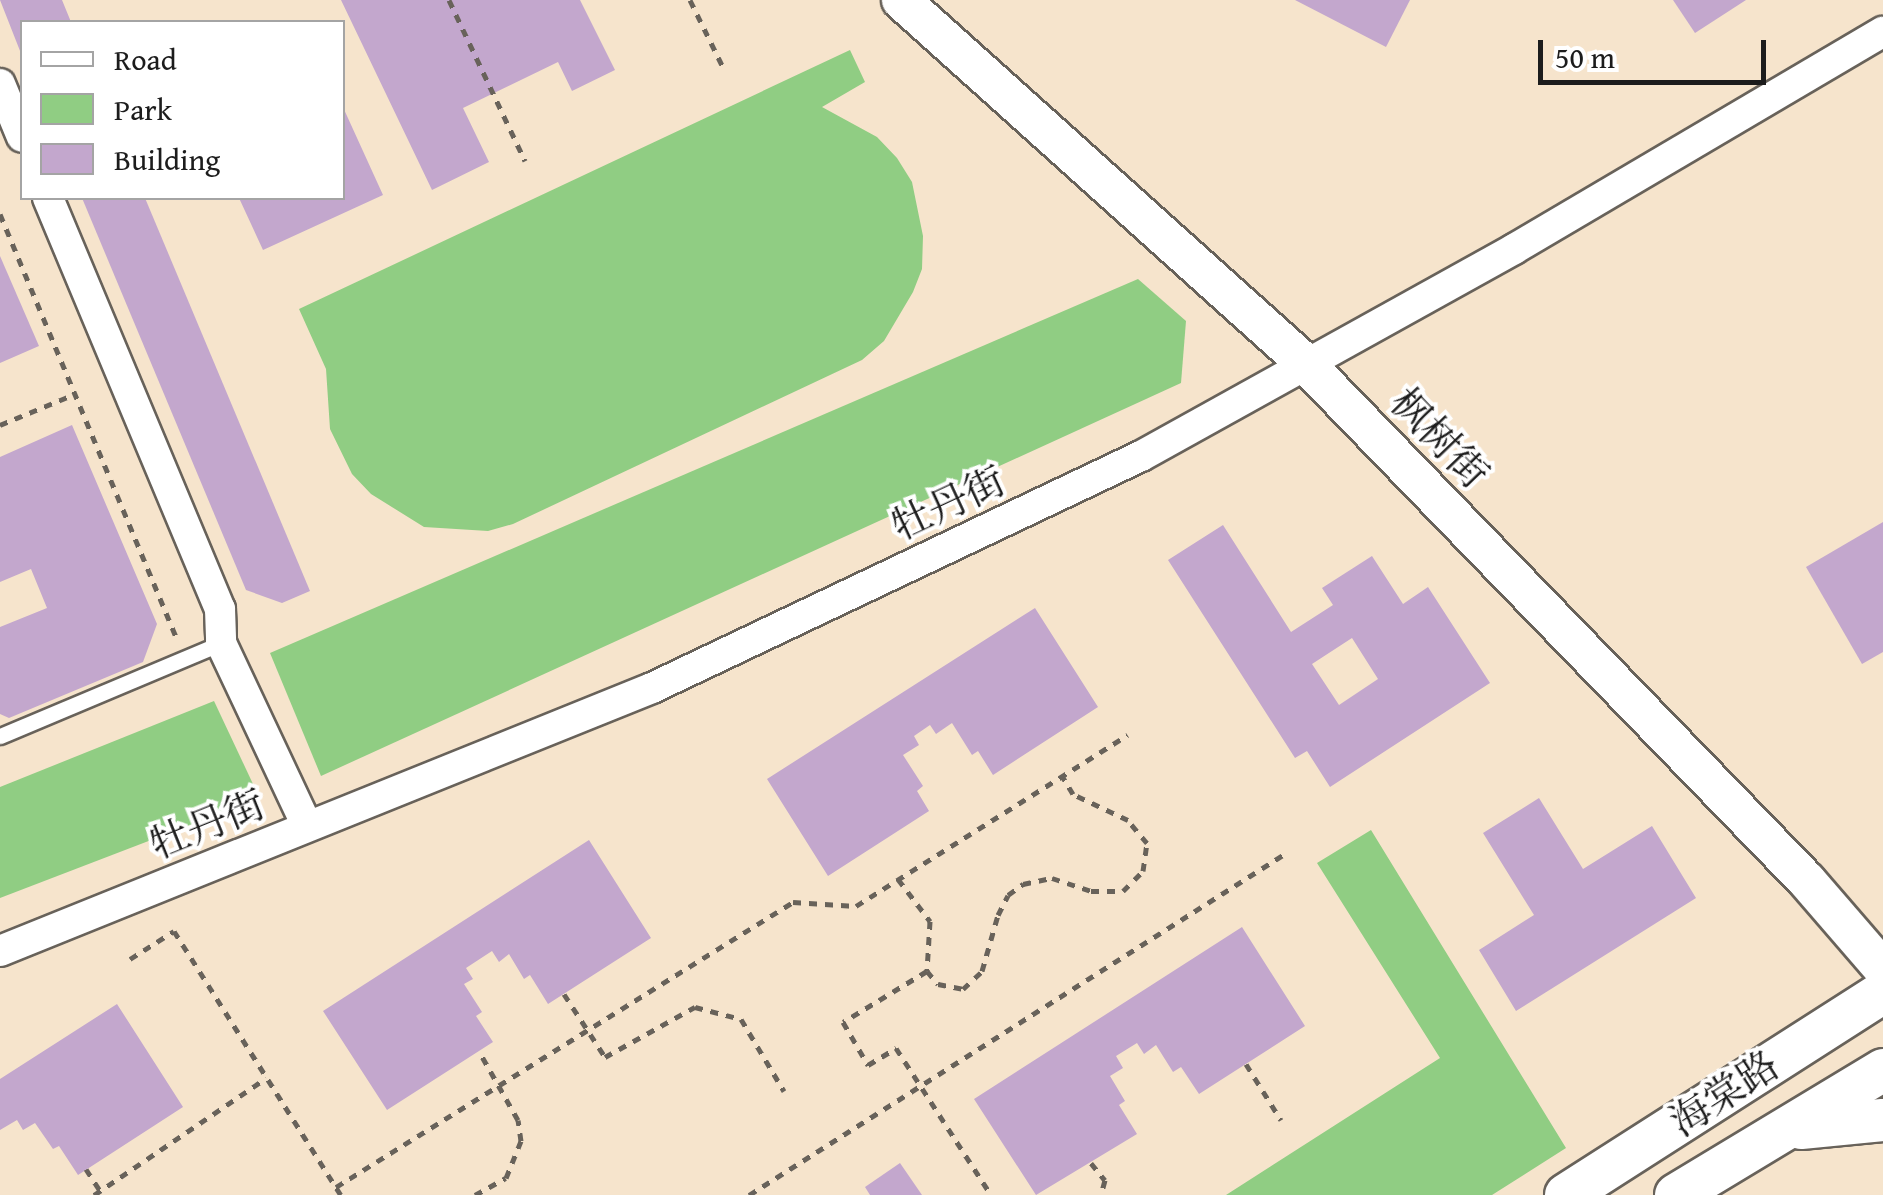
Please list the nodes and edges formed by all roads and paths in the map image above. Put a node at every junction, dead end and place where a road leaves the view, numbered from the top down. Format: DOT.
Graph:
graph roads {
  1 [pos="690,0"];
  2 [pos="901,0"];
  3 [pos="452,1"];
  4 [pos="1883,32"];
  5 [pos="724,69"];
  6 [pos="0,84"];
  7 [pos="20,132"];
  8 [pos="526,161"];
  9 [pos="49,200"];
  10 [pos="0,214"];
  11 [pos="1305,363"];
  12 [pos="75,394"];
  13 [pos="0,425"];
  14 [pos="221,643"];
  15 [pos="185,658"];
  16 [pos="1128,735"];
  17 [pos="0,736"];
  18 [pos="1062,776"];
  19 [pos="307,826"];
  20 [pos="1286,853"];
  21 [pos="898,879"];
  22 [pos="0,951"];
  23 [pos="130,960"];
  24 [pos="1883,969"];
  25 [pos="926,971"];
  26 [pos="1883,992"];
  27 [pos="564,994"];
  28 [pos="587,1030"];
  29 [pos="479,1051"];
  30 [pos="1246,1064"];
  31 [pos="1883,1070"];
  32 [pos="266,1078"];
  33 [pos="500,1085"];
  34 [pos="920,1086"];
  35 [pos="784,1091"];
  36 [pos="1281,1120"];
  37 [pos="1883,1120"];
  38 [pos="1785,1130"];
  39 [pos="1091,1163"];
  40 [pos="86,1169"];
  41 [pos="336,1187"];
  42 [pos="99,1194"];
  43 [pos="341,1195"];
  44 [pos="475,1195"];
  45 [pos="749,1195"];
  46 [pos="990,1195"];
  47 [pos="1101,1195"];
  48 [pos="1566,1195"];
  49 [pos="1676,1195"];
  1 -- 5 [label="path"];
  2 -- 11 [label="street, 枫树街"];
  3 -- 8 [label="path"];
  4 -- 11 [label="street, 牡丹街"];
  6 -- 7 [label="street"];
  9 -- 14 [label="street"];
  10 -- 12 [label="path"];
  11 -- 19 [label="street, 牡丹街"];
  11 -- 24 [label="street, 枫树街"];
  12 -- 13 [label="path"];
  12 -- 15 [label="path"];
  14 -- 15 [label="lane"];
  14 -- 19 [label="street"];
  15 -- 17 [label="lane"];
  16 -- 18 [label="path"];
  18 -- 21 [label="path"];
  18 -- 25 [label="path"];
  19 -- 22 [label="street, 牡丹街"];
  20 -- 34 [label="path"];
  21 -- 25 [label="path"];
  21 -- 28 [label="path"];
  23 -- 32 [label="path"];
  25 -- 34 [label="path"];
  26 -- 48 [label="main road, 海棠路"];
  27 -- 28 [label="path"];
  28 -- 33 [label="path"];
  28 -- 35 [label="path"];
  29 -- 33 [label="path"];
  30 -- 36 [label="path"];
  31 -- 38 [label="main road, 海棠路"];
  32 -- 41 [label="path"];
  32 -- 42 [label="path"];
  33 -- 41 [label="path"];
  33 -- 44 [label="path"];
  34 -- 45 [label="path"];
  34 -- 46 [label="path"];
  37 -- 38 [label="main road"];
  38 -- 49 [label="main road, 海棠路"];
  39 -- 47 [label="path"];
  40 -- 42 [label="path"];
  41 -- 43 [label="path"];
}
